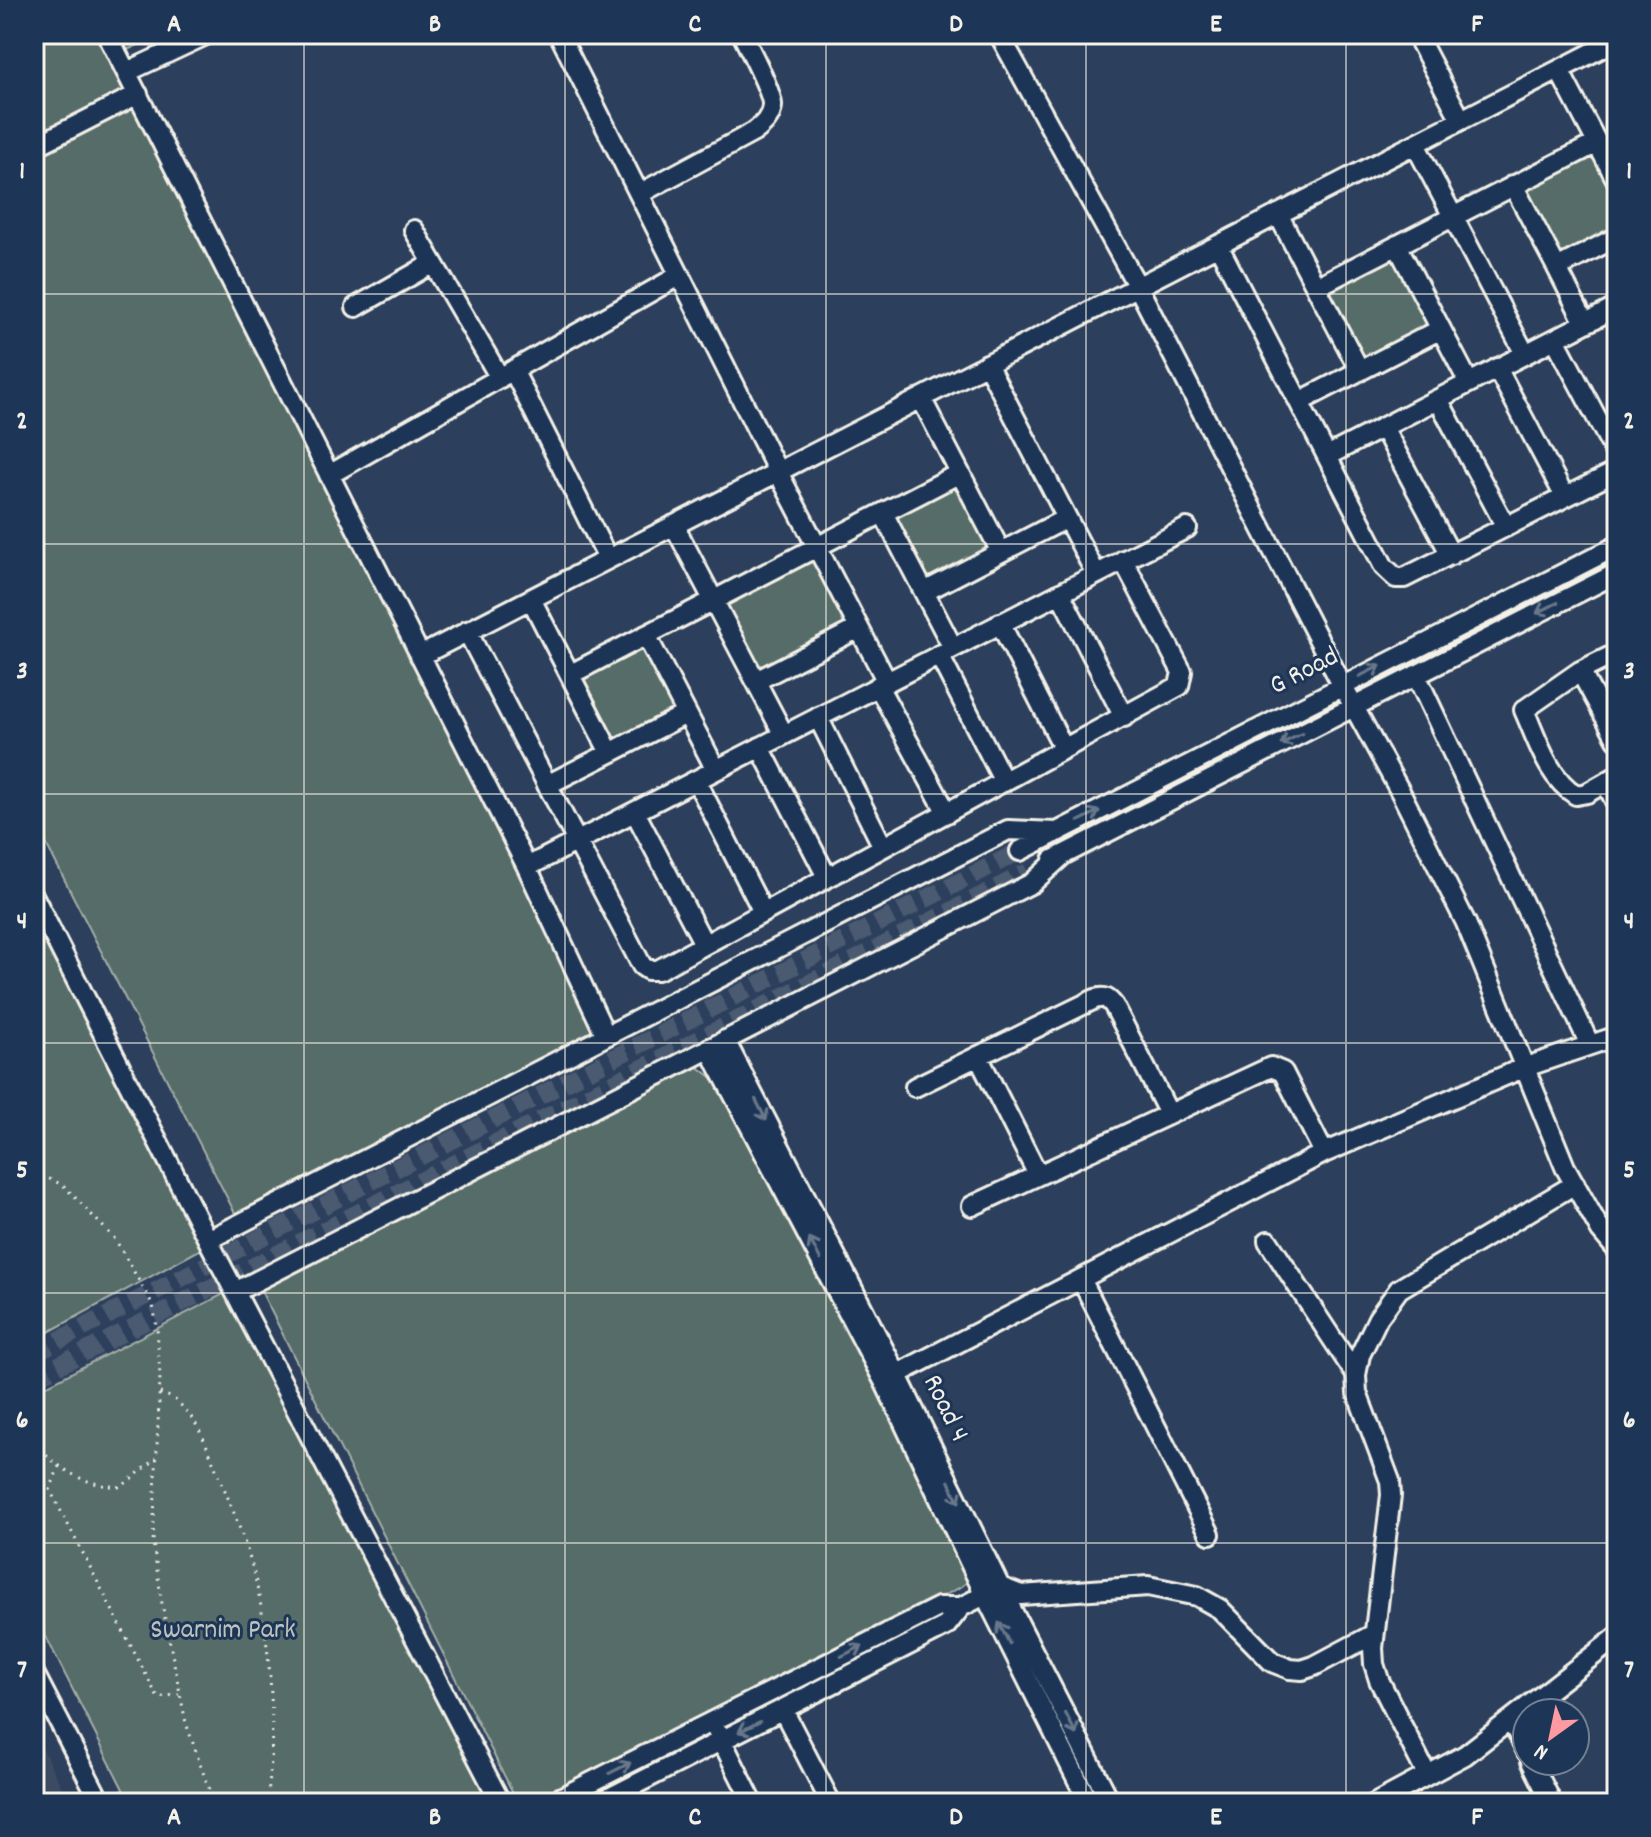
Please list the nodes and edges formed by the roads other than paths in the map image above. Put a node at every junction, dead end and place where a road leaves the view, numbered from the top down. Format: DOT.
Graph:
graph roads {
  1 [pos="107,34"];
  2 [pos="208,34"];
  3 [pos="559,34"];
  4 [pos="742,34"];
  5 [pos="999,34"];
  6 [pos="1416,34"];
  7 [pos="1616,44"];
  8 [pos="1559,70"];
  9 [pos="127,72"];
  10 [pos="138,94"];
  11 [pos="1461,120"];
  12 [pos="1597,143"];
  13 [pos="1415,144"];
  14 [pos="34,147"];
  15 [pos="1617,181"];
  16 [pos="1513,185"];
  17 [pos="639,194"];
  18 [pos="1278,214"];
  19 [pos="1453,216"];
  20 [pos="414,230"];
  21 [pos="1617,237"];
  22 [pos="1218,245"];
  23 [pos="1397,245"];
  24 [pos="433,263"];
  25 [pos="1557,268"];
  26 [pos="680,275"];
  27 [pos="1138,287"];
  28 [pos="1316,287"];
  29 [pos="356,307"];
  30 [pos="1612,309"];
  31 [pos="1585,323"];
  32 [pos="1441,329"];
  33 [pos="1617,329"];
  34 [pos="1555,339"];
  35 [pos="1525,354"];
  36 [pos="987,364"];
  37 [pos="1497,368"];
  38 [pos="1360,371"];
  39 [pos="506,374"];
  40 [pos="1469,383"];
  41 [pos="921,398"];
  42 [pos="1438,399"];
  43 [pos="1299,402"];
  44 [pos="1383,427"];
  45 [pos="1327,456"];
  46 [pos="1617,456"];
  47 [pos="1617,471"];
  48 [pos="778,472"];
  49 [pos="960,473"];
  50 [pos="329,475"];
  51 [pos="1565,497"];
  52 [pos="883,513"];
  53 [pos="1067,518"];
  54 [pos="674,525"];
  55 [pos="1506,527"];
  56 [pos="1187,528"];
  57 [pos="1617,546"];
  58 [pos="817,547"];
  59 [pos="1001,552"];
  60 [pos="1451,555"];
  61 [pos="608,559"];
  62 [pos="1123,560"];
  63 [pos="1617,573"];
  64 [pos="1096,574"];
  65 [pos="924,592"];
  66 [pos="1060,593"];
  67 [pos="531,599"];
  68 [pos="713,600"];
  69 [pos="1000,623"];
  70 [pos="859,628"];
  71 [pos="467,631"];
  72 [pos="646,635"];
  73 [pos="946,652"];
  74 [pos="1617,653"];
  75 [pos="420,656"];
  76 [pos="1580,671"];
  77 [pos="571,674"];
  78 [pos="1416,675"];
  79 [pos="756,681"];
  80 [pos="883,684"];
  81 [pos="1342,685"];
  82 [pos="1354,707"];
  83 [pos="686,714"];
  84 [pos="818,717"];
  85 [pos="1124,717"];
  86 [pos="784,735"];
  87 [pos="1617,739"];
  88 [pos="760,747"];
  89 [pos="1064,749"];
  90 [pos="610,753"];
  91 [pos="716,770"];
  92 [pos="1611,779"];
  93 [pos="696,780"];
  94 [pos="1004,782"];
  95 [pos="547,785"];
  96 [pos="1617,805"];
  97 [pos="635,812"];
  98 [pos="947,813"];
  99 [pos="1057,832"];
  100 [pos="577,841"];
  101 [pos="883,847"];
  102 [pos="1020,851"];
  103 [pos="1063,855"];
  104 [pos="527,867"];
  105 [pos="1028,872"];
  106 [pos="827,877"];
  107 [pos="34,897"];
  108 [pos="763,912"];
  109 [pos="704,944"];
  110 [pos="606,1036"];
  111 [pos="1617,1036"];
  112 [pos="717,1044"];
  113 [pos="1590,1045"];
  114 [pos="978,1056"];
  115 [pos="1523,1068"];
  116 [pos="915,1087"];
  117 [pos="1169,1114"];
  118 [pos="1324,1153"];
  119 [pos="1038,1175"];
  120 [pos="1575,1184"];
  121 [pos="972,1206"];
  122 [pos="208,1240"];
  123 [pos="1268,1241"];
  124 [pos="1617,1250"];
  125 [pos="1081,1279"];
  126 [pos="235,1292"];
  127 [pos="1356,1375"];
  128 [pos="891,1378"];
  129 [pos="1210,1534"];
  130 [pos="993,1591"];
  131 [pos="961,1607"];
  132 [pos="1374,1634"];
  133 [pos="1617,1637"];
  134 [pos="34,1673"];
  135 [pos="1540,1697"];
  136 [pos="783,1710"];
  137 [pos="1511,1720"];
  138 [pos="712,1722"];
  139 [pos="721,1740"];
  140 [pos="1427,1775"];
  141 [pos="1539,1777"];
  142 [pos="1396,1798"];
  143 [pos="101,1803"];
  144 [pos="501,1803"];
  145 [pos="550,1803"];
  146 [pos="599,1803"];
  147 [pos="753,1803"];
  148 [pos="831,1803"];
  149 [pos="1089,1803"];
  150 [pos="1111,1803"];
  151 [pos="1376,1803"];
  152 [pos="1552,1803"];
  1 -- 9 [label="street"];
  2 -- 9 [label="street"];
  3 -- 17 [label="street"];
  4 -- 17 [label="street"];
  5 -- 27 [label="street"];
  6 -- 11 [label="street"];
  7 -- 8 [label="street"];
  8 -- 11 [label="street"];
  8 -- 12 [label="street"];
  9 -- 10 [label="street"];
  10 -- 14 [label="street"];
  10 -- 50 [label="street"];
  11 -- 13 [label="street"];
  12 -- 15 [label="street"];
  12 -- 16 [label="street"];
  13 -- 18 [label="street"];
  13 -- 19 [label="street"];
  16 -- 19 [label="street"];
  16 -- 25 [label="street"];
  17 -- 26 [label="street"];
  18 -- 22 [label="street"];
  18 -- 28 [label="street"];
  19 -- 23 [label="street"];
  19 -- 35 [label="street"];
  20 -- 24 [label="street"];
  21 -- 25 [label="street"];
  22 -- 27 [label="street"];
  22 -- 43 [label="street"];
  23 -- 28 [label="street"];
  23 -- 32 [label="street"];
  24 -- 29 [label="street"];
  24 -- 39 [label="street"];
  25 -- 31 [label="street"];
  26 -- 39 [label="street"];
  26 -- 48 [label="street"];
  27 -- 36 [label="street"];
  27 -- 81 [label="street"];
  28 -- 38 [label="street"];
  30 -- 31 [label="street"];
  30 -- 33 [label="street"];
  31 -- 34 [label="street"];
  32 -- 38 [label="street"];
  32 -- 40 [label="street"];
  34 -- 35 [label="street"];
  34 -- 46 [label="street"];
  35 -- 37 [label="street"];
  36 -- 41 [label="street"];
  36 -- 53 [label="street"];
  37 -- 40 [label="street"];
  37 -- 51 [label="street"];
  38 -- 43 [label="street"];
  39 -- 50 [label="street"];
  39 -- 61 [label="street"];
  40 -- 42 [label="street"];
  41 -- 48 [label="street"];
  41 -- 49 [label="street"];
  42 -- 44 [label="street"];
  42 -- 55 [label="street"];
  43 -- 45 [label="street"];
  44 -- 45 [label="street"];
  44 -- 60 [label="street"];
  45 -- 60 [label="street"];
  47 -- 51 [label="street"];
  48 -- 54 [label="street"];
  48 -- 58 [label="street"];
  49 -- 52 [label="street"];
  49 -- 59 [label="street"];
  50 -- 75 [label="street"];
  51 -- 55 [label="street"];
  52 -- 58 [label="street"];
  52 -- 65 [label="street"];
  53 -- 59 [label="street"];
  53 -- 64 [label="street"];
  54 -- 61 [label="street"];
  54 -- 68 [label="street"];
  55 -- 60 [label="street"];
  56 -- 62 [label="street"];
  81 -- 57 [label="street, G Road, one-way"];
  58 -- 68 [label="street"];
  58 -- 70 [label="street"];
  59 -- 65 [label="street"];
  61 -- 67 [label="street"];
  62 -- 64 [label="street"];
  62 -- 85 [label="street"];
  63 -- 78 [label="street, G Road, one-way"];
  64 -- 66 [label="street"];
  65 -- 73 [label="street"];
  66 -- 69 [label="street"];
  66 -- 85 [label="street"];
  67 -- 71 [label="street"];
  67 -- 77 [label="street"];
  68 -- 72 [label="street"];
  68 -- 79 [label="street"];
  69 -- 73 [label="street"];
  69 -- 89 [label="street"];
  70 -- 79 [label="street"];
  70 -- 80 [label="street"];
  71 -- 75 [label="street"];
  71 -- 95 [label="street"];
  72 -- 77 [label="street"];
  72 -- 83 [label="street"];
  73 -- 80 [label="street"];
  73 -- 94 [label="street"];
  74 -- 76 [label="street"];
  75 -- 104 [label="street"];
  76 -- 87 [label="street"];
  76 -- 92 [label="street"];
  77 -- 90 [label="street"];
  78 -- 82 [label="street, G Road"];
  78 -- 113 [label="street"];
  79 -- 86 [label="street"];
  80 -- 84 [label="street"];
  80 -- 98 [label="street"];
  81 -- 82 [label="street"];
  99 -- 81 [label="street, G Road, one-way"];
  82 -- 103 [label="street, G Road, one-way"];
  82 -- 115 [label="street"];
  83 -- 90 [label="street"];
  83 -- 91 [label="street"];
  84 -- 86 [label="street"];
  84 -- 101 [label="street"];
  85 -- 89 [label="street"];
  86 -- 88 [label="street"];
  88 -- 91 [label="street"];
  88 -- 106 [label="street"];
  89 -- 94 [label="street"];
  90 -- 95 [label="street"];
  91 -- 93 [label="street"];
  92 -- 96 [label="street"];
  93 -- 97 [label="street"];
  93 -- 108 [label="street"];
  94 -- 98 [label="street"];
  95 -- 100 [label="street"];
  97 -- 100 [label="street"];
  97 -- 109 [label="street"];
  98 -- 101 [label="street"];
  99 -- 102 [label="street, G Road"];
  99 -- 110 [label="street"];
  100 -- 104 [label="street"];
  100 -- 109 [label="street"];
  101 -- 106 [label="street"];
  103 -- 105 [label="street, G Road"];
  103 -- 112 [label="street"];
  104 -- 110 [label="street"];
  106 -- 108 [label="street"];
  107 -- 122 [label="street"];
  108 -- 109 [label="street"];
  110 -- 122 [label="street"];
  111 -- 113 [label="street"];
  112 -- 126 [label="street"];
  112 -- 128 [label="street, Road 4"];
  113 -- 115 [label="street"];
  114 -- 116 [label="street"];
  114 -- 117 [label="street"];
  114 -- 119 [label="street"];
  115 -- 118 [label="street"];
  115 -- 120 [label="street"];
  117 -- 118 [label="street"];
  117 -- 119 [label="street"];
  118 -- 125 [label="street"];
  119 -- 121 [label="street"];
  120 -- 124 [label="street"];
  120 -- 127 [label="street"];
  122 -- 126 [label="street"];
  123 -- 127 [label="street"];
  125 -- 128 [label="street"];
  125 -- 129 [label="street"];
  126 -- 144 [label="street"];
  127 -- 132 [label="street"];
  128 -- 130 [label="street, Road 4"];
  130 -- 131 [label="street"];
  130 -- 132 [label="street"];
  149 -- 130 [label="street, Road 4, one-way"];
  130 -- 150 [label="street, Road 4, one-way"];
  131 -- 136 [label="street"];
  138 -- 131 [label="street, one-way"];
  132 -- 140 [label="street"];
  133 -- 135 [label="street"];
  134 -- 143 [label="street"];
  136 -- 139 [label="street, one-way"];
  136 -- 148 [label="street"];
  137 -- 140 [label="street"];
  138 -- 139 [label="street"];
  145 -- 138 [label="street, one-way"];
  139 -- 146 [label="street"];
  139 -- 147 [label="street"];
  140 -- 142 [label="street"];
  141 -- 152 [label="street"];
  142 -- 151 [label="street"];
}
